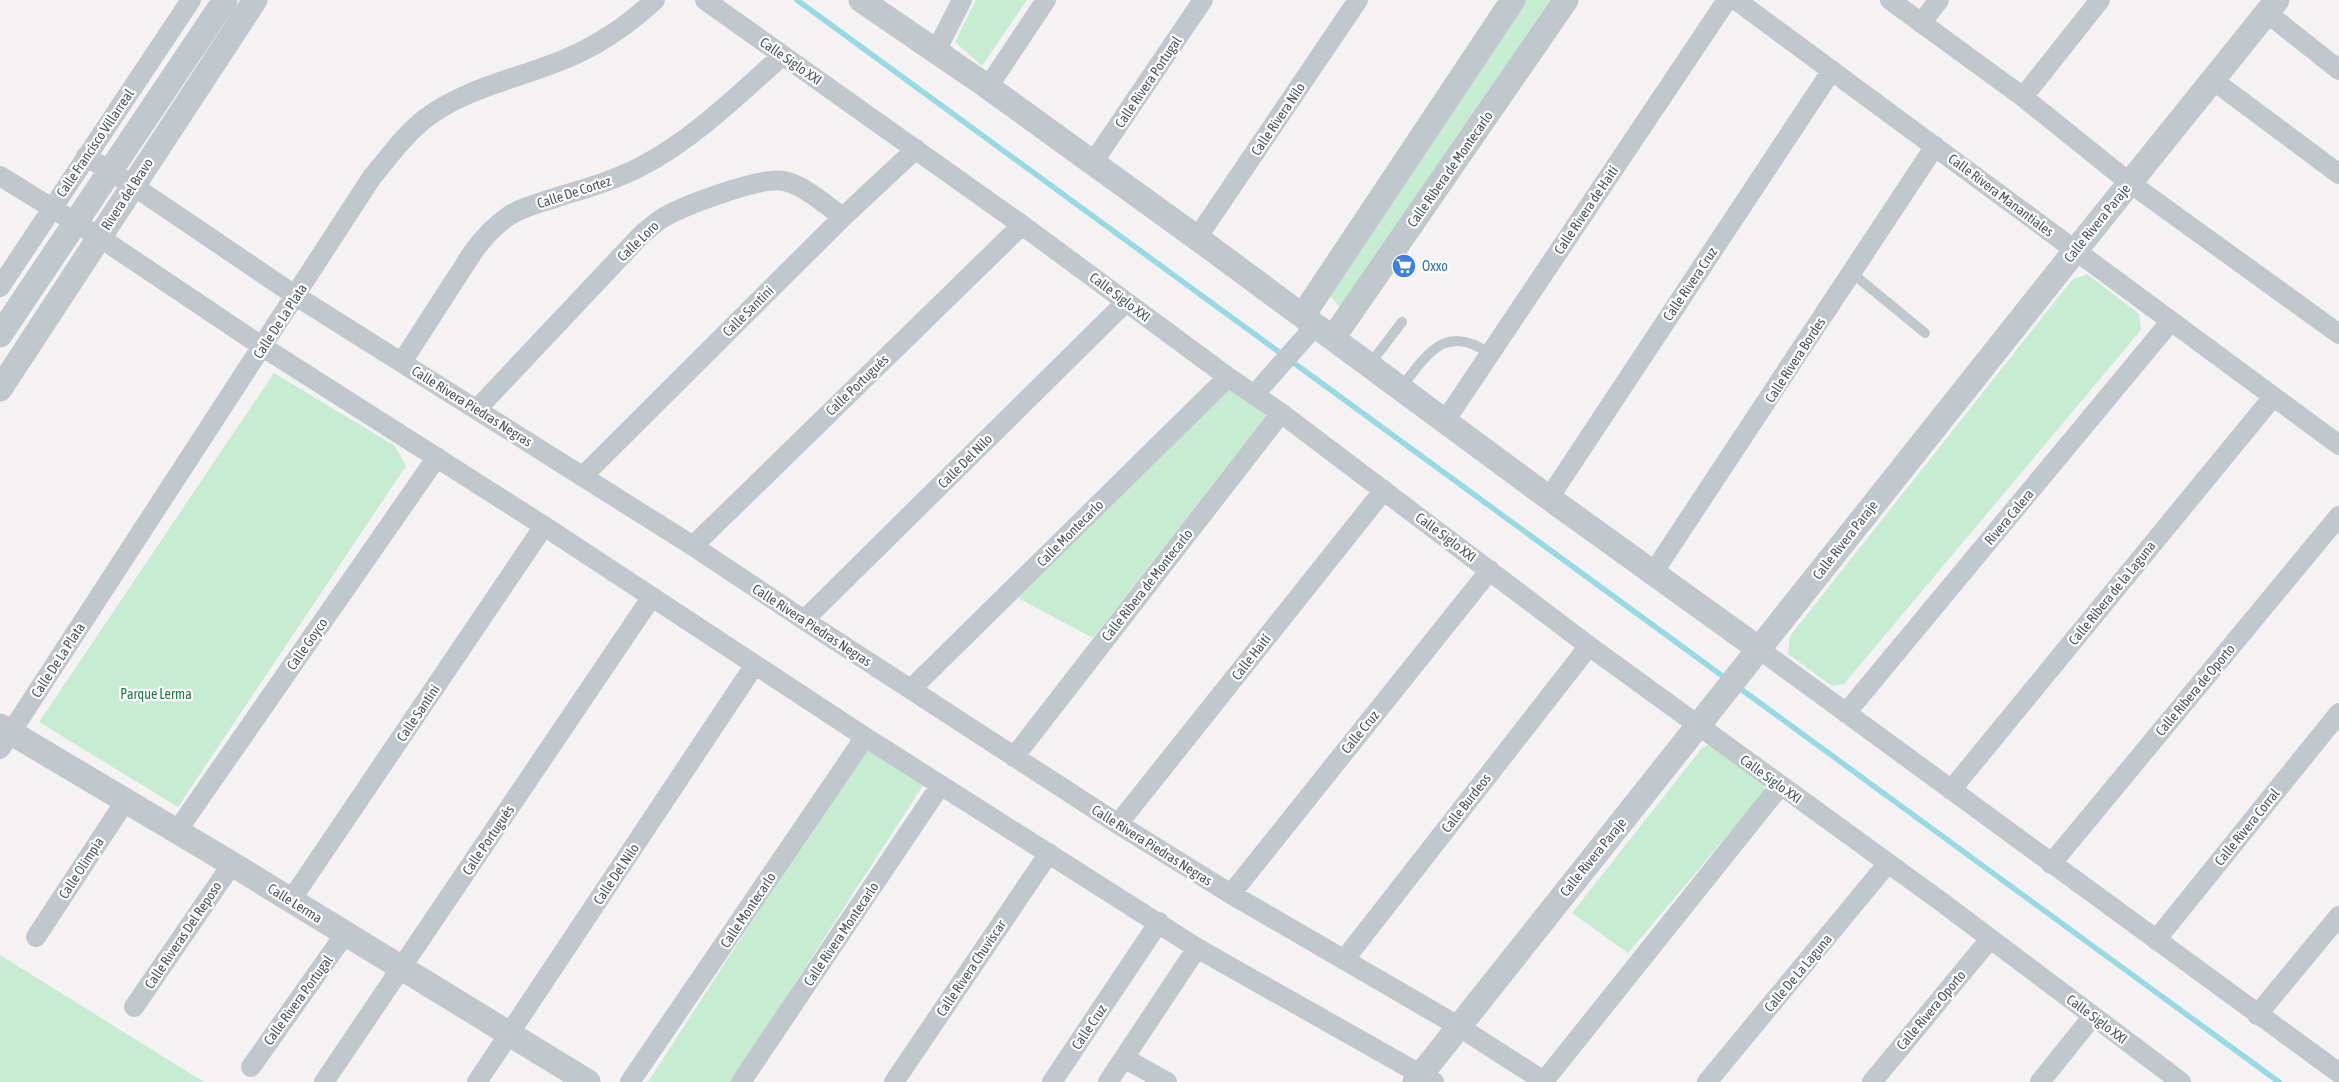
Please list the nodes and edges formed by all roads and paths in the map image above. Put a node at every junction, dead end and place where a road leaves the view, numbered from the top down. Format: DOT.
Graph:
graph roads {
  1 [pos="191,0"];
  2 [pos="225,0"];
  3 [pos="255,0"];
  4 [pos="655,0"];
  5 [pos="705,0"];
  6 [pos="861,0"];
  7 [pos="962,0"];
  8 [pos="1046,0"];
  9 [pos="1203,0"];
  10 [pos="1358,0"];
  11 [pos="1513,0"];
  12 [pos="1566,0"];
  13 [pos="1727,0"];
  14 [pos="1736,0"];
  15 [pos="1890,0"];
  16 [pos="1939,0"];
  17 [pos="2100,0"];
  18 [pos="2272,6"];
  19 [pos="1921,23"];
  20 [pos="935,53"];
  21 [pos="783,55"];
  22 [pos="1832,70"];
  23 [pos="2339,70"];
  24 [pos="2214,81"];
  25 [pos="988,87"];
  26 [pos="2023,97"];
  27 [pos="1935,146"];
  28 [pos="916,149"];
  29 [pos="86,156"];
  30 [pos="1092,164"];
  31 [pos="110,171"];
  32 [pos="2339,174"];
  33 [pos="0,176"];
  34 [pos="2130,183"];
  35 [pos="132,185"];
  36 [pos="52,208"];
  37 [pos="843,218"];
  38 [pos="75,222"];
  39 [pos="1022,225"];
  40 [pos="99,237"];
  41 [pos="1198,238"];
  42 [pos="2075,251"];
  43 [pos="1852,273"];
  44 [pos="0,287"];
  45 [pos="296,296"];
  46 [pos="1126,302"];
  47 [pos="2171,321"];
  48 [pos="1402,322"];
  49 [pos="1305,329"];
  50 [pos="1925,333"];
  51 [pos="2339,334"];
  52 [pos="0,335"];
  53 [pos="1333,338"];
  54 [pos="263,347"];
  55 [pos="1490,354"];
  56 [pos="402,362"];
  57 [pos="1370,364"];
  58 [pos="1228,377"];
  59 [pos="1401,388"];
  60 [pos="0,389"];
  61 [pos="1254,394"];
  62 [pos="2273,398"];
  63 [pos="477,409"];
  64 [pos="1281,413"];
  65 [pos="1445,421"];
  66 [pos="2339,445"];
  67 [pos="437,457"];
  68 [pos="583,476"];
  69 [pos="1384,490"];
  70 [pos="1549,498"];
  71 [pos="2339,516"];
  72 [pos="544,526"];
  73 [pos="694,546"];
  74 [pos="1490,570"];
  75 [pos="1653,573"];
  76 [pos="651,598"];
  77 [pos="804,620"];
  78 [pos="1589,646"];
  79 [pos="1752,658"];
  80 [pos="754,666"];
  81 [pos="911,689"];
  82 [pos="1846,713"];
  83 [pos="2339,713"];
  84 [pos="1698,727"];
  85 [pos="4,736"];
  86 [pos="865,737"];
  87 [pos="1014,757"];
  88 [pos="940,786"];
  89 [pos="1780,786"];
  90 [pos="1951,790"];
  91 [pos="126,800"];
  92 [pos="1118,824"];
  93 [pos="177,831"];
  94 [pos="1048,853"];
  95 [pos="1888,863"];
  96 [pos="232,864"];
  97 [pos="2051,864"];
  98 [pos="1231,894"];
  99 [pos="291,900"];
  100 [pos="2339,916"];
  101 [pos="1159,922"];
  102 [pos="345,934"];
  103 [pos="36,937"];
  104 [pos="1990,939"];
  105 [pos="2156,940"];
  106 [pos="1197,948"];
  107 [pos="1344,960"];
  108 [pos="402,968"];
  109 [pos="134,1007"];
  110 [pos="2257,1015"];
  111 [pos="2094,1016"];
  112 [pos="1458,1026"];
  113 [pos="510,1033"];
  114 [pos="1124,1058"];
  115 [pos="251,1066"];
  116 [pos="2339,1073"];
  117 [pos="1423,1079"];
  118 [pos="1545,1081"];
  119 [pos="324,1082"];
  120 [pos="477,1082"];
  121 [pos="588,1082"];
  122 [pos="630,1082"];
  123 [pos="741,1082"];
  124 [pos="894,1082"];
  125 [pos="1052,1082"];
  126 [pos="1108,1082"];
  127 [pos="1167,1082"];
  128 [pos="1708,1082"];
  129 [pos="1872,1082"];
  130 [pos="2040,1082"];
  131 [pos="2181,1082"];
  1 -- 29 [label="street, Calle Francisco Villarreal"];
  2 -- 31 [label="street, Rivera del Bravo"];
  3 -- 35 [label="street, Rivera del Bravo"];
  4 -- 45 [label="street, Calle De La Plata"];
  5 -- 21 [label="street, Calle Siglo XXI"];
  6 -- 20 [label="street"];
  7 -- 20 [label="street"];
  8 -- 25 [label="street"];
  9 -- 30 [label="street, Calle Rivera Portugal"];
  10 -- 41 [label="street, Calle Rivera Nilo"];
  11 -- 49 [label="street"];
  12 -- 53 [label="street, Calle Ribera de Montecarlo"];
  13 -- 55 [label="street, Calle Rivera de Haití"];
  14 -- 22 [label="street, Calle Rivera Manantiales"];
  15 -- 19 [label="street"];
  16 -- 19 [label="street"];
  17 -- 26 [label="street"];
  18 -- 23 [label="street"];
  18 -- 24 [label="street, Calle Rivera Paraje"];
  19 -- 26 [label="street"];
  20 -- 25 [label="street"];
  21 -- 28 [label="street, Calle Siglo XXI"];
  21 -- 56 [label="street, Calle De Cortez"];
  22 -- 27 [label="street, Calle Rivera Manantiales"];
  22 -- 70 [label="street, Calle Rivera Cruz"];
  24 -- 32 [label="street"];
  24 -- 34 [label="street, Calle Rivera Paraje"];
  25 -- 30 [label="street"];
  26 -- 34 [label="street"];
  27 -- 42 [label="street, Calle Rivera Manantiales"];
  27 -- 43 [label="street, Calle Rivera Bordes"];
  28 -- 37 [label="street, Calle Santini"];
  28 -- 39 [label="street, Calle Siglo XXI"];
  29 -- 31 [label="street, Calle Rivera Piedras Negras"];
  29 -- 36 [label="street, Calle Francisco Villarreal"];
  30 -- 41 [label="street"];
  31 -- 35 [label="street, Calle Rivera Piedras Negras"];
  31 -- 38 [label="street, Rivera del Bravo"];
  33 -- 36 [label="street"];
  34 -- 42 [label="street, Calle Rivera Paraje"];
  34 -- 51 [label="street"];
  35 -- 40 [label="street, Rivera del Bravo"];
  35 -- 45 [label="street, Calle Rivera Piedras Negras"];
  36 -- 38 [label="street"];
  36 -- 44 [label="street, Calle Francisco Villarreal"];
  37 -- 63 [label="street, Calle Loro"];
  37 -- 68 [label="street, Calle Santini"];
  38 -- 40 [label="street"];
  38 -- 52 [label="street, Rivera del Bravo"];
  39 -- 46 [label="street, Calle Siglo XXI"];
  39 -- 73 [label="street, Calle Portugués"];
  40 -- 54 [label="street"];
  40 -- 60 [label="street, Rivera del Bravo"];
  41 -- 49 [label="street"];
  42 -- 47 [label="street, Calle Rivera Manantiales"];
  42 -- 79 [label="street, Calle Rivera Paraje"];
  43 -- 50 [label="lane"];
  43 -- 75 [label="street, Calle Rivera Bordes"];
  45 -- 54 [label="street, Calle De La Plata"];
  45 -- 56 [label="street, Calle Rivera Piedras Negras"];
  46 -- 58 [label="street, Calle Siglo XXI"];
  46 -- 77 [label="street, Calle Del Nilo"];
  47 -- 62 [label="street, Calle Rivera Manantiales"];
  47 -- 82 [label="street, Rivera Calera"];
  48 -- 57 [label="lane"];
  49 -- 53 [label="street"];
  49 -- 61 [label="street"];
  53 -- 57 [label="street"];
  54 -- 67 [label="street"];
  54 -- 85 [label="street, Calle De La Plata"];
  55 -- 59 [label="lane"];
  55 -- 65 [label="street, Calle Rivera de Haití"];
  56 -- 63 [label="street, Calle Rivera Piedras Negras"];
  57 -- 59 [label="street"];
  58 -- 61 [label="street, Calle Siglo XXI"];
  58 -- 81 [label="street, Calle Montecarlo"];
  59 -- 65 [label="street"];
  61 -- 64 [label="street, Calle Siglo XXI"];
  62 -- 66 [label="street, Calle Rivera Manantiales"];
  62 -- 90 [label="street, Calle Ribera de la Laguna"];
  63 -- 68 [label="street, Calle Rivera Piedras Negras"];
  64 -- 69 [label="street, Calle Siglo XXI"];
  64 -- 87 [label="street, Calle Ribera de Montecarlo"];
  65 -- 70 [label="street"];
  67 -- 72 [label="street"];
  67 -- 93 [label="street, Calle Goyco"];
  68 -- 73 [label="street, Calle Rivera Piedras Negras"];
  69 -- 74 [label="street, Calle Siglo XXI"];
  69 -- 92 [label="street, Calle Haití"];
  70 -- 75 [label="street"];
  71 -- 97 [label="street, Calle Ribera de Oporto"];
  72 -- 76 [label="street"];
  72 -- 99 [label="street, Calle Santini"];
  73 -- 77 [label="street, Calle Rivera Piedras Negras"];
  74 -- 78 [label="street, Calle Siglo XXI"];
  74 -- 98 [label="street, Calle Cruz"];
  75 -- 79 [label="street"];
  76 -- 80 [label="street"];
  76 -- 108 [label="street, Calle Portugués"];
  77 -- 81 [label="street, Calle Rivera Piedras Negras"];
  78 -- 84 [label="street, Calle Siglo XXI"];
  78 -- 107 [label="street, Calle Burdeos"];
  79 -- 82 [label="street"];
  79 -- 84 [label="street, Calle Rivera Paraje"];
  80 -- 86 [label="street"];
  80 -- 113 [label="street, Calle Del Nilo"];
  81 -- 87 [label="street, Calle Rivera Piedras Negras"];
  82 -- 90 [label="street"];
  83 -- 105 [label="street, Calle Rivera Corral"];
  84 -- 89 [label="street, Calle Siglo XXI"];
  84 -- 112 [label="street, Calle Rivera Paraje"];
  85 -- 91 [label="street, Calle Lerma"];
  86 -- 88 [label="street"];
  86 -- 122 [label="street, Calle Montecarlo"];
  87 -- 92 [label="street, Calle Rivera Piedras Negras"];
  88 -- 94 [label="street"];
  88 -- 123 [label="street, Calle Rivera Montecarlo"];
  89 -- 95 [label="street, Calle Siglo XXI"];
  89 -- 118 [label="street"];
  90 -- 97 [label="street"];
  91 -- 93 [label="street, Calle Lerma"];
  91 -- 103 [label="street, Calle Olimpia"];
  92 -- 98 [label="street, Calle Rivera Piedras Negras"];
  93 -- 96 [label="street, Calle Lerma"];
  94 -- 101 [label="street"];
  94 -- 124 [label="street, Calle Rivera Chuviscar"];
  95 -- 104 [label="street, Calle Siglo XXI"];
  95 -- 128 [label="street, Calle De La Laguna"];
  96 -- 99 [label="street, Calle Lerma"];
  96 -- 109 [label="street, Calle Riveras Del Reposo"];
  97 -- 105 [label="street"];
  98 -- 107 [label="street, Calle Rivera Piedras Negras"];
  99 -- 102 [label="street, Calle Lerma"];
  100 -- 110 [label="street"];
  101 -- 106 [label="street"];
  101 -- 125 [label="street, Calle Cruz"];
  102 -- 108 [label="street, Calle Lerma"];
  102 -- 115 [label="street, Calle Rivera Portugal"];
  104 -- 111 [label="street, Calle Siglo XXI"];
  104 -- 129 [label="street, Calle Rivera Oporto"];
  105 -- 110 [label="street"];
  106 -- 114 [label="street"];
  106 -- 117 [label="street"];
  107 -- 112 [label="street, Calle Rivera Piedras Negras"];
  108 -- 113 [label="street, Calle Lerma"];
  108 -- 119 [label="street, Calle Portugués"];
  110 -- 116 [label="street"];
  111 -- 130 [label="street"];
  111 -- 131 [label="street, Calle Siglo XXI"];
  112 -- 117 [label="street, Calle Rivera Paraje"];
  112 -- 118 [label="street, Calle Rivera Piedras Negras"];
  113 -- 120 [label="street, Calle Del Nilo"];
  113 -- 121 [label="street, Calle Lerma"];
  114 -- 126 [label="street"];
  114 -- 127 [label="street"];
}
